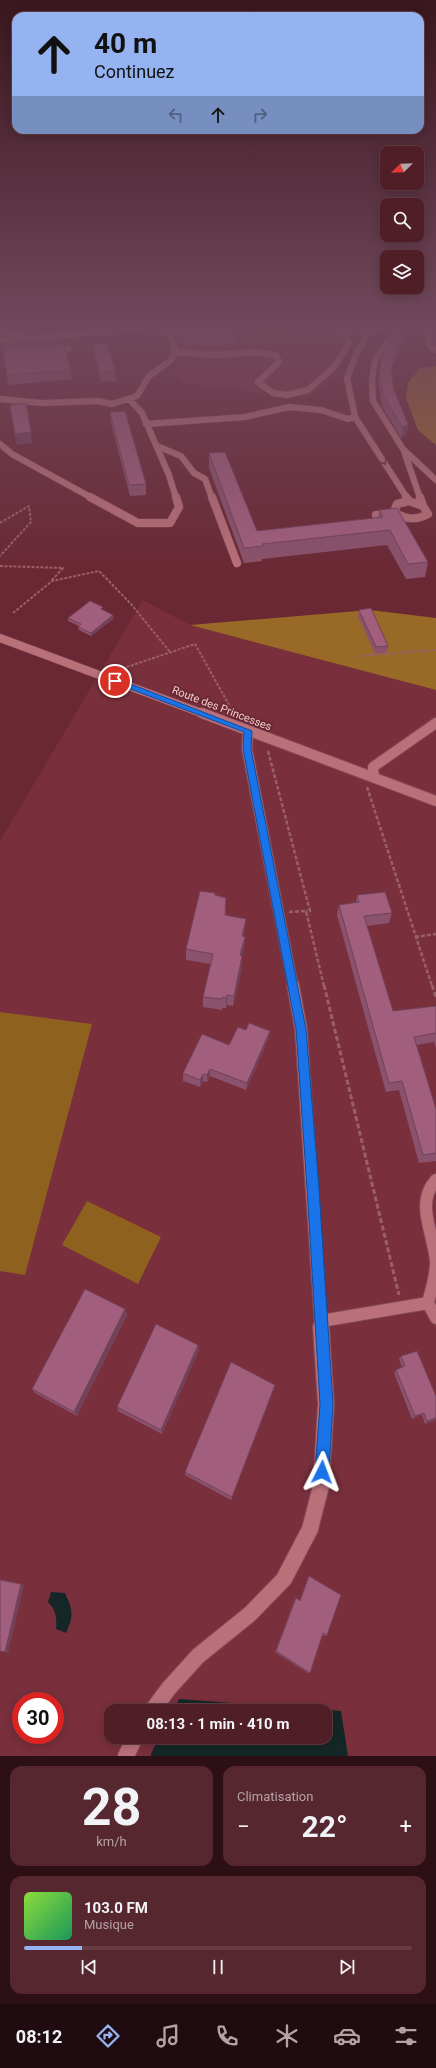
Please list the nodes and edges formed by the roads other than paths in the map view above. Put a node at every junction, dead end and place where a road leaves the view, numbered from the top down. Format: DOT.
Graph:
graph roads {
  1 [pos="136,407"];
  2 [pos="353,407"];
  3 [pos="377,407"];
  4 [pos="355,417"];
  5 [pos="146,424"];
  6 [pos="0,444"];
  7 [pos="157,446"];
  8 [pos="403,449"];
  9 [pos="436,480"];
  10 [pos="409,501"];
  11 [pos="423,506"];
  12 [pos="397,514"];
  13 [pos="428,514"];
  14 [pos="376,515"];
  15 [pos="436,517"];
  16 [pos="237,563"];
  17 [pos="0,638"];
  18 [pos="436,723"];
  19 [pos="249,731"];
  20 [pos="374,778"];
  21 [pos="436,801"];
  22 [pos="436,1180"];
  23 [pos="428,1303"];
  24 [pos="436,1318"];
  25 [pos="321,1321"];
  26 [pos="157,1704"];
  27 [pos="132,1744"];
  28 [pos="126,1756"];
  1 -- 5 [label="street"];
  2 -- 4 [label="street"];
  3 -- 8 [label="street"];
  4 -- 5 [label="street"];
  4 -- 10 [label="street, one-way"];
  5 -- 7 [label="street"];
  6 -- 7 [label="street"];
  7 -- 16 [label="street"];
  8 -- 9 [label="street"];
  8 -- 11 [label="street"];
  10 -- 11 [label="street"];
  10 -- 12 [label="street"];
  11 -- 13 [label="street"];
  12 -- 13 [label="street"];
  12 -- 14 [label="street"];
  13 -- 15 [label="street"];
  17 -- 19 [label="street, Route des Princesses"];
  18 -- 20 [label="street"];
  19 -- 20 [label="street, Route des Princesses"];
  19 -- 25 [label="street"];
  20 -- 21 [label="street, Route des Princesses"];
  22 -- 23 [label="street"];
  23 -- 24 [label="street"];
  23 -- 25 [label="street"];
  25 -- 26 [label="street"];
  27 -- 28 [label="street"];
}
